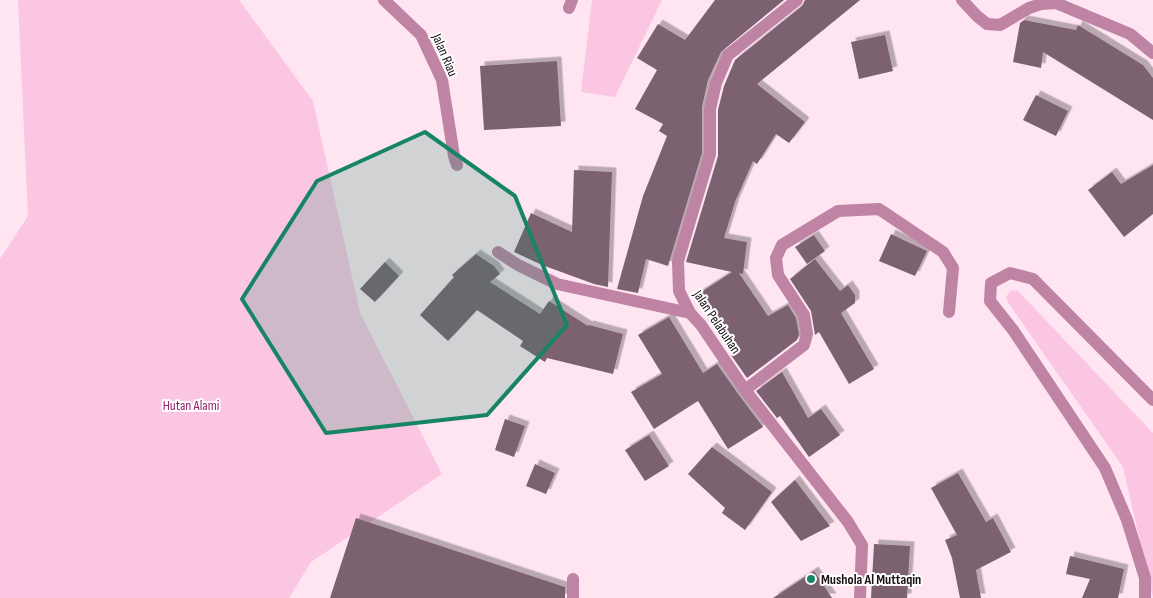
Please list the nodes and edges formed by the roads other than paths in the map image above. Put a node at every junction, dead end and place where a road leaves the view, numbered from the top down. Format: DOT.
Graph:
graph roads {
  1 [pos="384,0"];
  2 [pos="797,0"];
  3 [pos="962,0"];
  4 [pos="1153,53"];
  5 [pos="458,166"];
  6 [pos="498,252"];
  7 [pos="949,312"];
  8 [pos="690,313"];
  9 [pos="745,390"];
  10 [pos="1153,400"];
  11 [pos="574,579"];
  12 [pos="573,598"];
  13 [pos="860,598"];
  14 [pos="1144,598"];
  1 -- 5 [label="street, Jalan Riau"];
  2 -- 8 [label="street, Jalan Pelabuhan"];
  3 -- 4 [label="street"];
  6 -- 8 [label="street"];
  7 -- 9 [label="street"];
  8 -- 9 [label="street, Jalan Pelabuhan"];
  9 -- 13 [label="street, Jalan Pelabuhan"];
  10 -- 14 [label="street"];
  11 -- 12 [label="street"];
}
